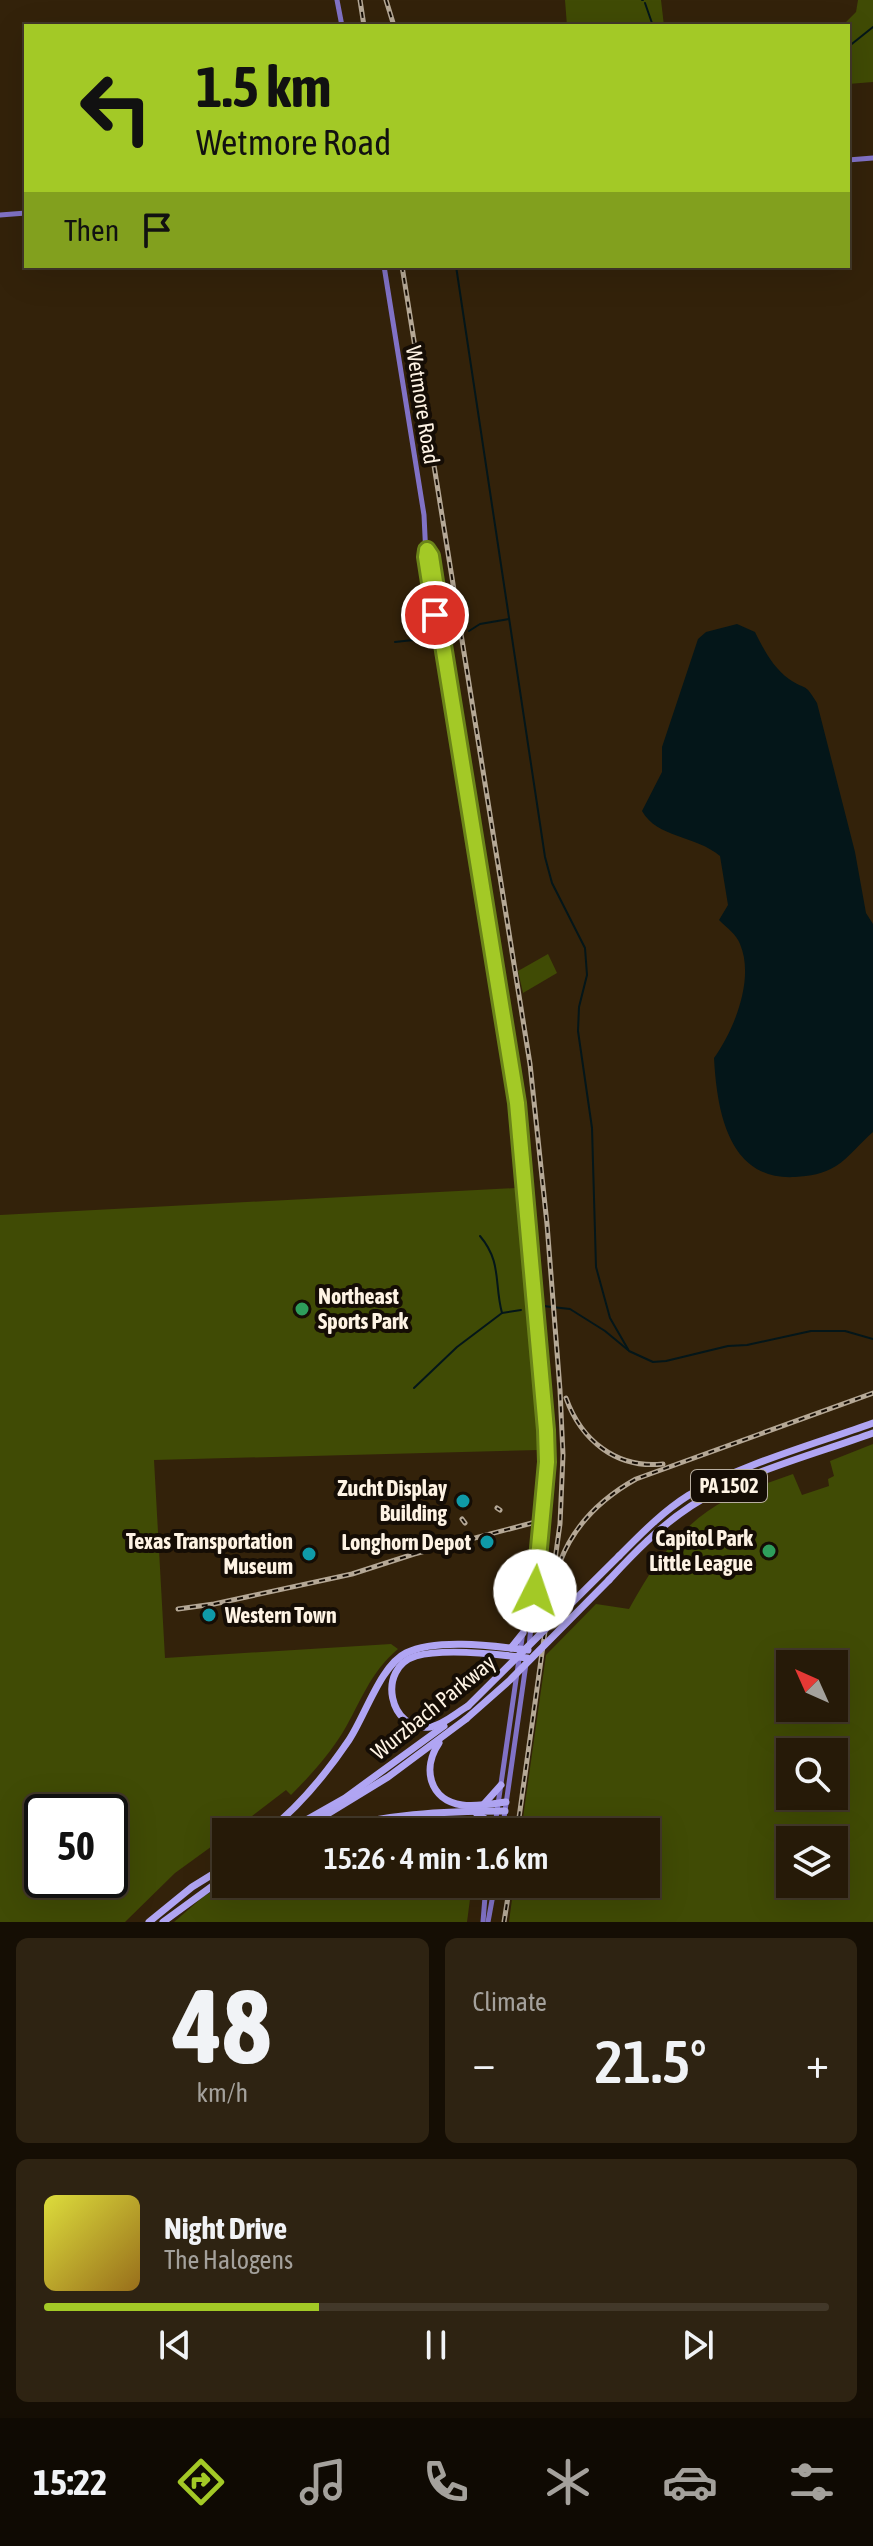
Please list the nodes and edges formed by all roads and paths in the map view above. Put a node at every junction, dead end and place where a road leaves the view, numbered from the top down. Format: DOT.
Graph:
graph roads {
  1 [pos="337,0"];
  2 [pos="342,24"];
  3 [pos="873,158"];
  4 [pos="850,160"];
  5 [pos="24,213"];
  6 [pos="0,215"];
  7 [pos="384,268"];
  8 [pos="873,1423"];
  9 [pos="873,1433"];
  10 [pos="536,1570"];
  11 [pos="523,1633"];
  12 [pos="511,1648"];
  13 [pos="500,1654"];
  14 [pos="524,1654"];
  15 [pos="517,1675"];
  16 [pos="468,1706"];
  17 [pos="442,1738"];
  18 [pos="501,1785"];
  19 [pos="484,1804"];
  20 [pos="502,1807"];
  21 [pos="474,1812"];
  22 [pos="282,1818"];
  23 [pos="310,1818"];
  24 [pos="321,1818"];
  25 [pos="382,1818"];
  26 [pos="485,1818"];
  27 [pos="498,1818"];
  28 [pos="502,1818"];
  29 [pos="212,1874"];
  30 [pos="212,1886"];
  31 [pos="486,1898"];
  32 [pos="491,1898"];
  33 [pos="149,1922"];
  34 [pos="163,1922"];
  35 [pos="485,1922"];
  1 -- 2 [label="main road"];
  3 -- 4 [label="main road"];
  5 -- 6 [label="main road"];
  7 -- 10 [label="main road, Wetmore Road"];
  8 -- 16 [label="highway, Wurzbach Parkway / PA 1502, bridge"];
  9 -- 17 [label="highway, Wurzbach Parkway / PA 1502, bridge"];
  10 -- 11 [label="main road, Wetmore Road"];
  10 -- 14 [label="main road, Wetmore Road"];
  11 -- 12 [label="highway"];
  11 -- 14 [label="main road, Wetmore Road"];
  12 -- 14 [label="highway"];
  12 -- 22 [label="highway"];
  13 -- 14 [label="highway"];
  13 -- 15 [label="highway"];
  13 -- 16 [label="highway"];
  14 -- 15 [label="main road, Wetmore Road"];
  14 -- 20 [label="main road, Wetmore Road"];
  15 -- 18 [label="main road, Wetmore Road"];
  16 -- 23 [label="highway, Wurzbach Parkway / PA 1502"];
  17 -- 19 [label="highway"];
  17 -- 24 [label="highway, Wurzbach Parkway / PA 1502"];
  18 -- 19 [label="highway"];
  18 -- 20 [label="main road, Wetmore Road"];
  19 -- 20 [label="highway"];
  20 -- 21 [label="highway"];
  20 -- 27 [label="main road, Wetmore Road"];
  20 -- 28 [label="main road, Wetmore Road"];
  21 -- 25 [label="highway"];
  21 -- 26 [label="highway"];
  29 -- 33 [label="highway"];
  30 -- 34 [label="highway"];
  31 -- 35 [label="main road"];
  32 -- 35 [label="main road"];
}
